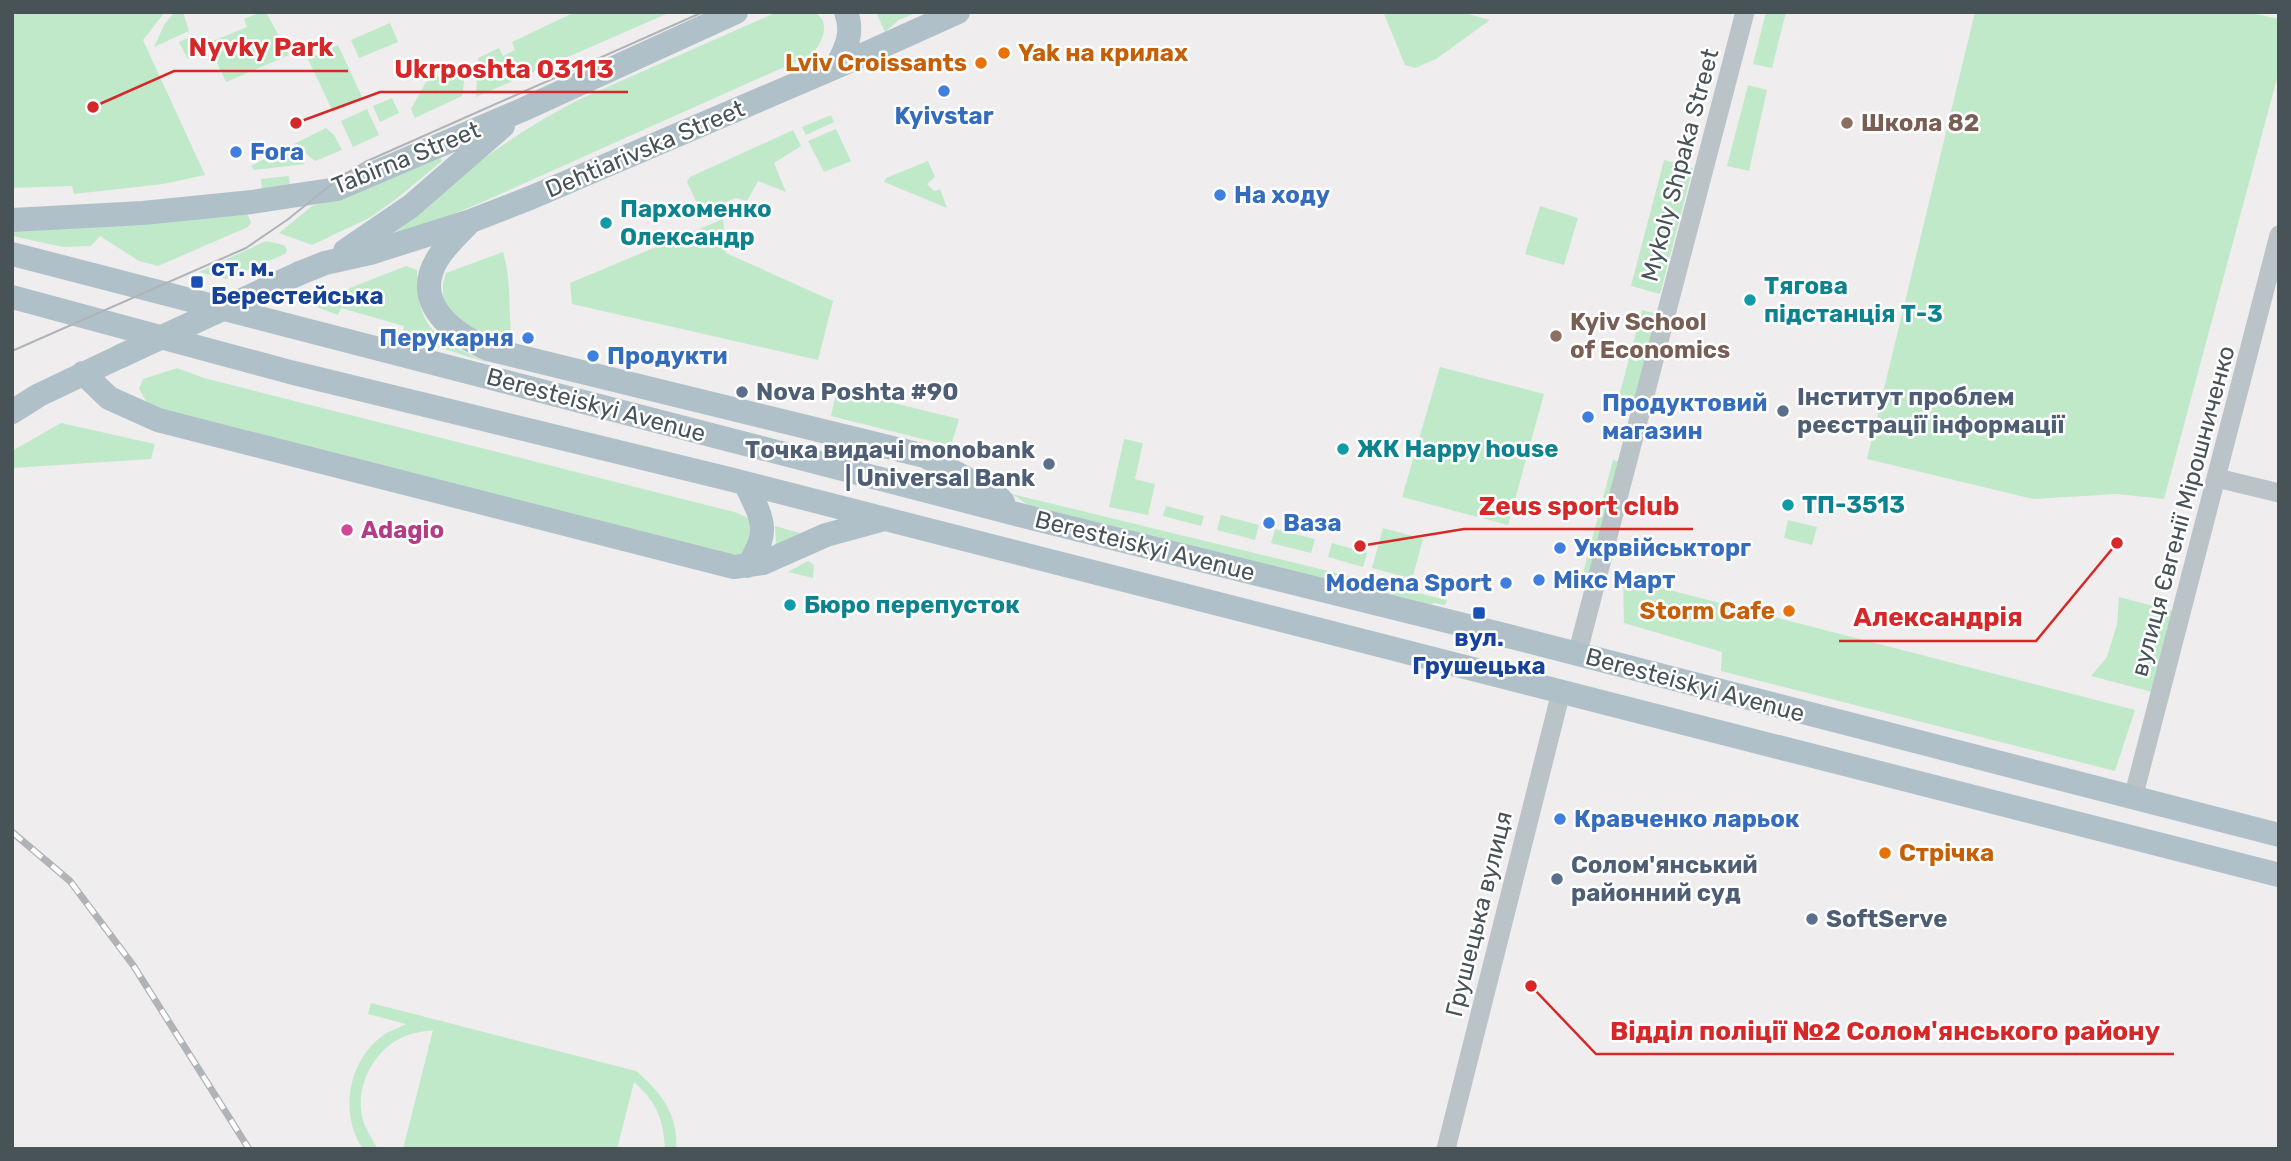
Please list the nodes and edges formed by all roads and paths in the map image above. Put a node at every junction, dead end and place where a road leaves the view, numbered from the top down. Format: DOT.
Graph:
graph roads {
  1 [pos="736,12"];
  2 [pos="846,12"];
  3 [pos="958,12"];
  4 [pos="1745,12"];
  5 [pos="835,67"];
  6 [pos="523,110"];
  7 [pos="12,220"];
  8 [pos="471,221"];
  9 [pos="2279,235"];
  10 [pos="12,254"];
  11 [pos="325,263"];
  12 [pos="12,297"];
  13 [pos="83,373"];
  14 [pos="12,412"];
  15 [pos="2217,478"];
  16 [pos="745,483"];
  17 [pos="2279,494"];
  18 [pos="1004,510"];
  19 [pos="883,520"];
  20 [pos="747,566"];
  21 [pos="1577,655"];
  22 [pos="1561,692"];
  23 [pos="2133,798"];
  24 [pos="2279,835"];
  25 [pos="2279,875"];
  26 [pos="1446,1149"];
  1 -- 6 [label="main road, Tabirna Street"];
  2 -- 5 [label="main road"];
  3 -- 5 [label="main road, Dehtiarivska Street"];
  4 -- 21 [label="street, Mykoly Shpaka Street"];
  5 -- 8 [label="main road, Dehtiarivska Street"];
  6 -- 7 [label="main road, Tabirna Street"];
  6 -- 11 [label="main road, Dehtiarivska Street"];
  8 -- 11 [label="main road, Dehtiarivska Street"];
  8 -- 18 [label="main road"];
  9 -- 15 [label="street, вулиця Євгенії Мірошниченко"];
  10 -- 18 [label="main road, Beresteiskyi Avenue"];
  11 -- 13 [label="main road, Dehtiarivska Street, bridge"];
  12 -- 16 [label="main road, Beresteiskyi Avenue"];
  13 -- 14 [label="main road, Dehtiarivska Street"];
  13 -- 20 [label="main road"];
  15 -- 17 [label="street"];
  15 -- 23 [label="street, вулиця Євгенії Мірошниченко"];
  16 -- 19 [label="main road, Beresteiskyi Avenue"];
  16 -- 20 [label="main road"];
  18 -- 21 [label="main road, Beresteiskyi Avenue"];
  19 -- 20 [label="main road"];
  19 -- 22 [label="main road, Beresteiskyi Avenue"];
  21 -- 23 [label="main road, Beresteiskyi Avenue"];
  22 -- 25 [label="main road, Beresteiskyi Avenue"];
  22 -- 26 [label="street, Грушецька вулиця"];
  23 -- 24 [label="main road, Beresteiskyi Avenue"];
}
